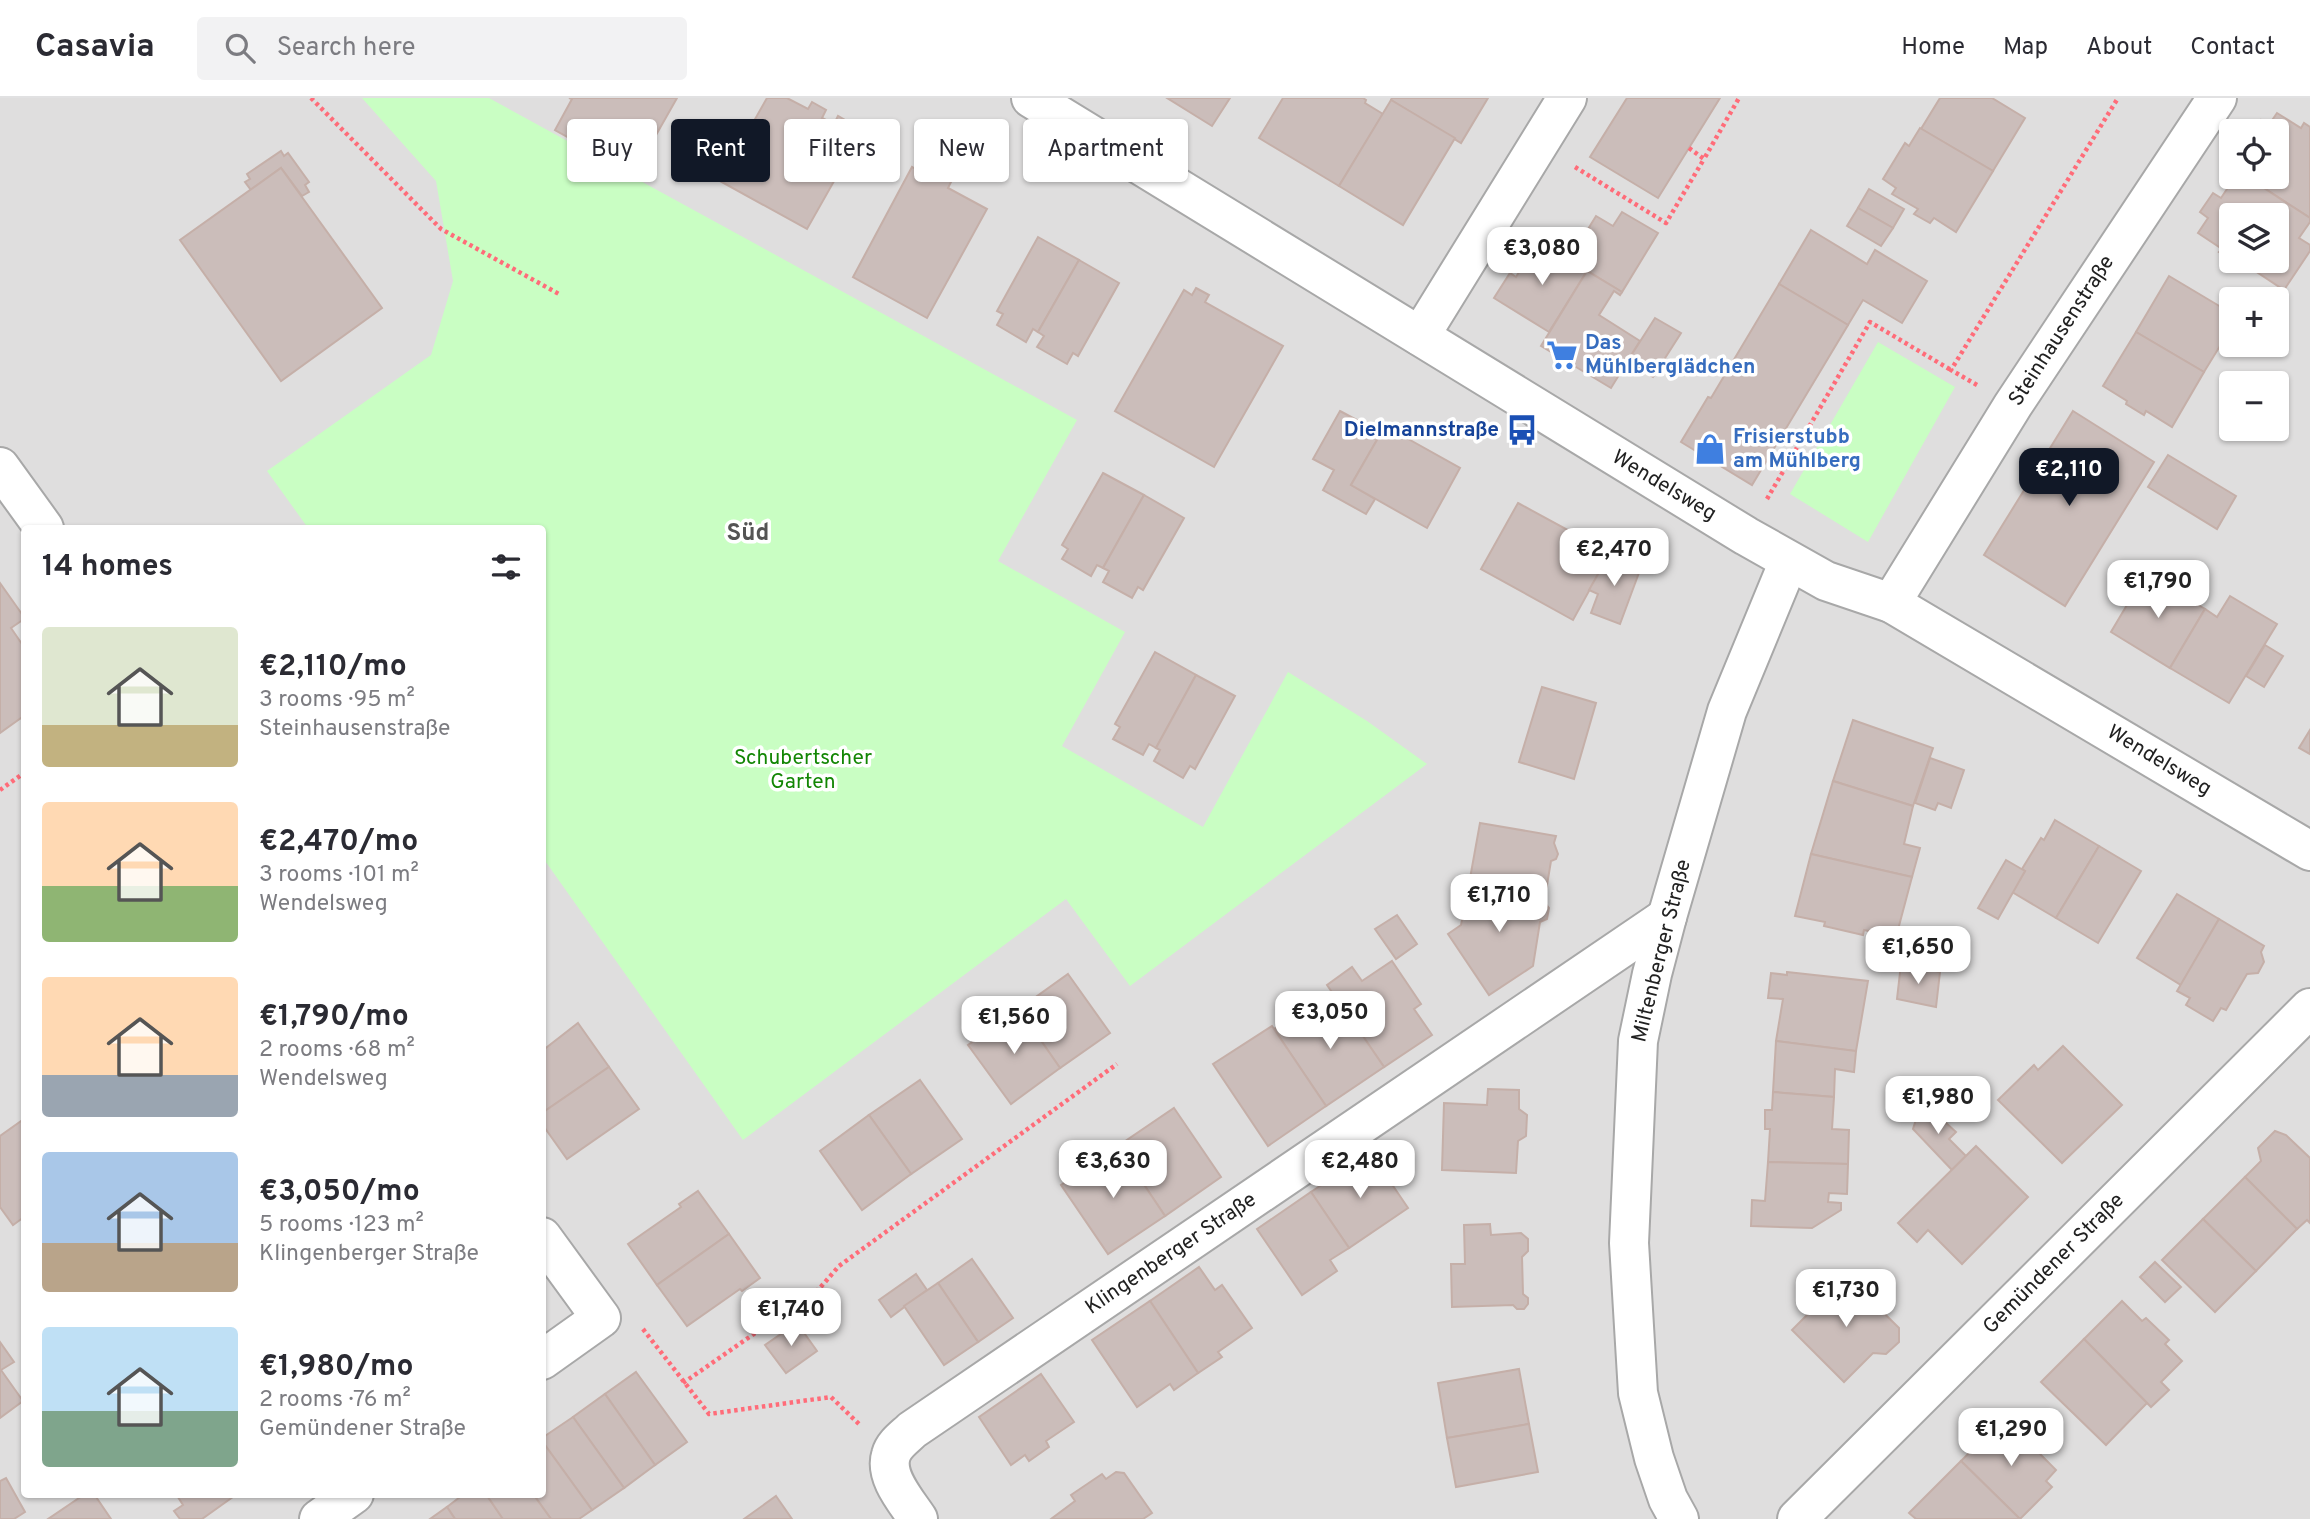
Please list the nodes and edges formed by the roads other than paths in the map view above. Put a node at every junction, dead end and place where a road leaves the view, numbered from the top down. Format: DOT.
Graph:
graph roads {
  1 [pos="1031,98"];
  2 [pos="1567,98"];
  3 [pos="2217,98"];
  4 [pos="1420,336"];
  5 [pos="0,467"];
  6 [pos="42,525"];
  7 [pos="1789,561"];
  8 [pos="1891,603"];
  9 [pos="2310,851"];
  10 [pos="1667,917"];
  11 [pos="2310,1008"];
  12 [pos="546,1242"];
  13 [pos="546,1357"];
  14 [pos="348,1498"];
  15 [pos="319,1519"];
  16 [pos="918,1519"];
  17 [pos="1679,1519"];
  18 [pos="1797,1519"];
  1 -- 4 [label="street, Wendelsweg"];
  2 -- 4 [label="street"];
  3 -- 8 [label="street, Steinhausenstraße"];
  4 -- 7 [label="street, Wendelsweg"];
  5 -- 6 [label="street"];
  7 -- 8 [label="street, Wendelsweg"];
  7 -- 10 [label="street, Miltenberger Straße"];
  8 -- 9 [label="street, Wendelsweg"];
  10 -- 16 [label="street, Klingenberger Straße"];
  10 -- 17 [label="street, Miltenberger Straße"];
  11 -- 18 [label="street, Gemündener Straße"];
  12 -- 13 [label="street"];
  14 -- 15 [label="street"];
}
